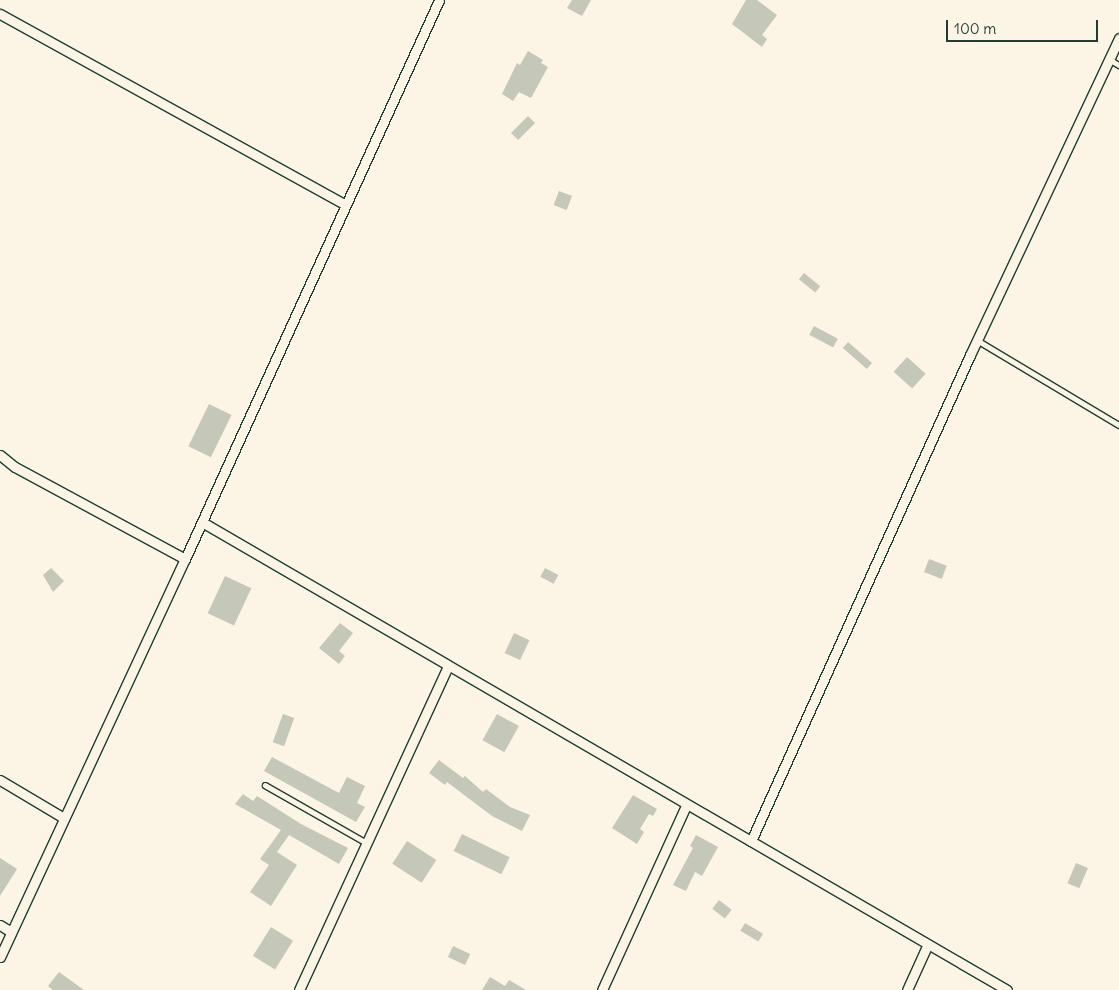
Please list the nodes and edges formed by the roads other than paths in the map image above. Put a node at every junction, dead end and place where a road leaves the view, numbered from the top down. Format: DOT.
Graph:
graph roads {
  1 [pos="438,0"];
  2 [pos="0,14"];
  3 [pos="1119,38"];
  4 [pos="1109,59"];
  5 [pos="1119,65"];
  6 [pos="344,204"];
  7 [pos="978,340"];
  8 [pos="1119,424"];
  9 [pos="0,455"];
  10 [pos="202,522"];
  11 [pos="185,559"];
  12 [pos="447,668"];
  13 [pos="0,780"];
  14 [pos="265,786"];
  15 [pos="686,806"];
  16 [pos="64,818"];
  17 [pos="751,841"];
  18 [pos="366,842"];
  19 [pos="0,925"];
  20 [pos="11,932"];
  21 [pos="927,946"];
  22 [pos="1,950"];
  23 [pos="299,990"];
  24 [pos="602,990"];
  25 [pos="907,990"];
  26 [pos="1007,990"];
  1 -- 6 [label="street"];
  2 -- 6 [label="street"];
  3 -- 4 [label="street"];
  4 -- 5 [label="lane"];
  4 -- 7 [label="street"];
  6 -- 10 [label="street"];
  7 -- 8 [label="lane"];
  7 -- 17 [label="street"];
  9 -- 11 [label="street"];
  10 -- 11 [label="street"];
  10 -- 12 [label="street"];
  11 -- 16 [label="street"];
  12 -- 15 [label="street"];
  12 -- 18 [label="street"];
  13 -- 16 [label="street"];
  14 -- 18 [label="lane"];
  15 -- 17 [label="street"];
  15 -- 24 [label="street"];
  16 -- 20 [label="street"];
  17 -- 21 [label="street"];
  18 -- 23 [label="street"];
  19 -- 20 [label="street"];
  20 -- 22 [label="street"];
  21 -- 25 [label="street"];
  21 -- 26 [label="street"];
}
